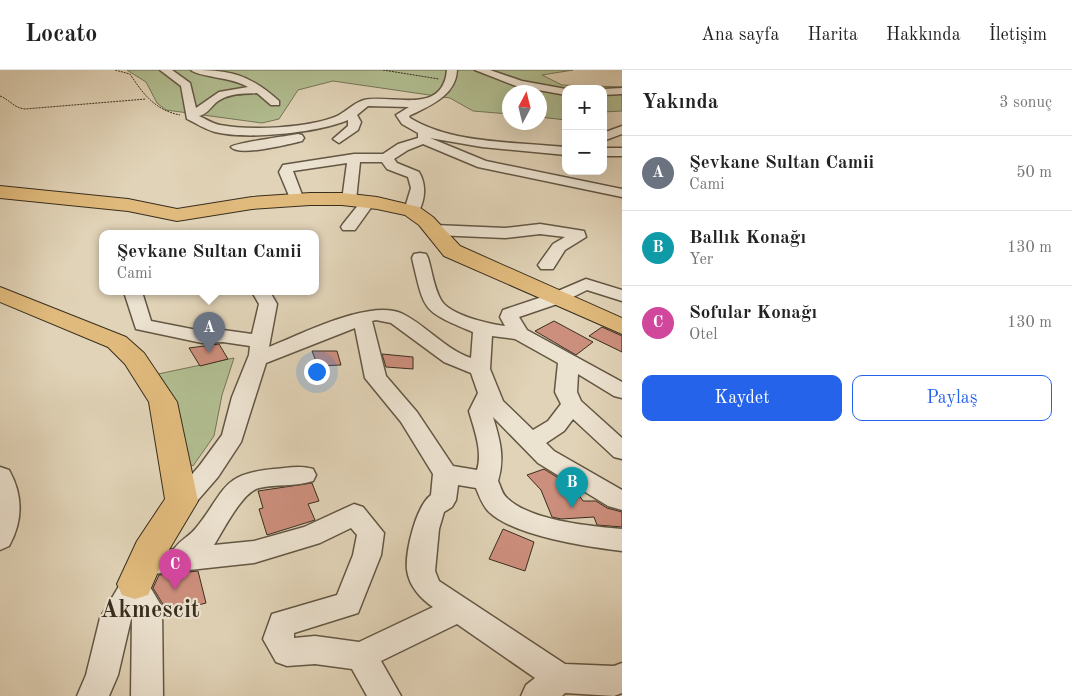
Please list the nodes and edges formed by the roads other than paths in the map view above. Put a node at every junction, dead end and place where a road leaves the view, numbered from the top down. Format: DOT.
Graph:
graph roads {
  1 [pos="165,70"];
  2 [pos="196,70"];
  3 [pos="480,70"];
  4 [pos="451,76"];
  5 [pos="256,90"];
  6 [pos="562,91"];
  7 [pos="622,91"];
  8 [pos="607,92"];
  9 [pos="275,103"];
  10 [pos="427,104"];
  11 [pos="190,114"];
  12 [pos="349,116"];
  13 [pos="325,124"];
  14 [pos="622,130"];
  15 [pos="424,136"];
  16 [pos="607,136"];
  17 [pos="340,138"];
  18 [pos="237,147"];
  19 [pos="562,151"];
  20 [pos="607,152"];
  21 [pos="622,152"];
  22 [pos="354,158"];
  23 [pos="386,158"];
  24 [pos="0,192"];
  25 [pos="622,193"];
  26 [pos="297,200"];
  27 [pos="358,201"];
  28 [pos="412,211"];
  29 [pos="349,227"];
  30 [pos="435,230"];
  31 [pos="420,258"];
  32 [pos="547,265"];
  33 [pos="0,294"];
  34 [pos="134,295"];
  35 [pos="622,296"];
  36 [pos="265,298"];
  37 [pos="557,298"];
  38 [pos="362,318"];
  39 [pos="622,327"];
  40 [pos="483,328"];
  41 [pos="520,334"];
  42 [pos="258,350"];
  43 [pos="568,360"];
  44 [pos="480,369"];
  45 [pos="622,391"];
  46 [pos="489,394"];
  47 [pos="572,405"];
  48 [pos="531,442"];
  49 [pos="622,450"];
  50 [pos="304,474"];
  51 [pos="445,474"];
  52 [pos="0,476"];
  53 [pos="486,481"];
  54 [pos="622,500"];
  55 [pos="182,501"];
  56 [pos="0,539"];
  57 [pos="622,540"];
  58 [pos="182,560"];
  59 [pos="138,574"];
  60 [pos="459,609"];
  61 [pos="361,656"];
  62 [pos="622,678"];
  63 [pos="548,687"];
  64 [pos="93,696"];
  65 [pos="147,696"];
  66 [pos="385,696"];
  1 -- 11 [label="street"];
  2 -- 5 [label="street"];
  3 -- 6 [label="street"];
  4 -- 10 [label="street"];
  5 -- 9 [label="street"];
  5 -- 11 [label="street"];
  7 -- 8 [label="street"];
  10 -- 12 [label="street"];
  10 -- 15 [label="street"];
  11 -- 13 [label="street"];
  12 -- 13 [label="street"];
  12 -- 17 [label="street"];
  13 -- 18 [label="street"];
  14 -- 16 [label="street"];
  15 -- 19 [label="street"];
  15 -- 23 [label="street"];
  15 -- 25 [label="street"];
  20 -- 21 [label="street"];
  22 -- 23 [label="street"];
  22 -- 26 [label="street"];
  22 -- 27 [label="street"];
  23 -- 28 [label="street"];
  24 -- 26 [label="main road"];
  26 -- 27 [label="main road"];
  27 -- 28 [label="main road"];
  27 -- 29 [label="street"];
  28 -- 30 [label="main road"];
  30 -- 32 [label="street"];
  30 -- 37 [label="main road"];
  31 -- 40 [label="street"];
  33 -- 55 [label="main road"];
  34 -- 42 [label="street"];
  35 -- 37 [label="street"];
  36 -- 42 [label="street"];
  37 -- 39 [label="main road"];
  37 -- 41 [label="street"];
  38 -- 42 [label="street"];
  38 -- 44 [label="street"];
  38 -- 51 [label="street"];
  40 -- 41 [label="street"];
  40 -- 44 [label="street"];
  41 -- 43 [label="street"];
  42 -- 55 [label="street"];
  43 -- 45 [label="street"];
  43 -- 47 [label="street"];
  44 -- 46 [label="street"];
  46 -- 48 [label="street"];
  46 -- 53 [label="street"];
  47 -- 48 [label="street"];
  47 -- 49 [label="street"];
  48 -- 54 [label="street"];
  50 -- 58 [label="street"];
  51 -- 53 [label="street"];
  51 -- 60 [label="street"];
  52 -- 56 [label="street"];
  53 -- 57 [label="street"];
  55 -- 59 [label="main road"];
  58 -- 59 [label="street"];
  58 -- 61 [label="street"];
  59 -- 64 [label="street"];
  59 -- 65 [label="street"];
  60 -- 61 [label="street"];
  60 -- 63 [label="street"];
  61 -- 66 [label="street"];
  62 -- 63 [label="street"];
}
